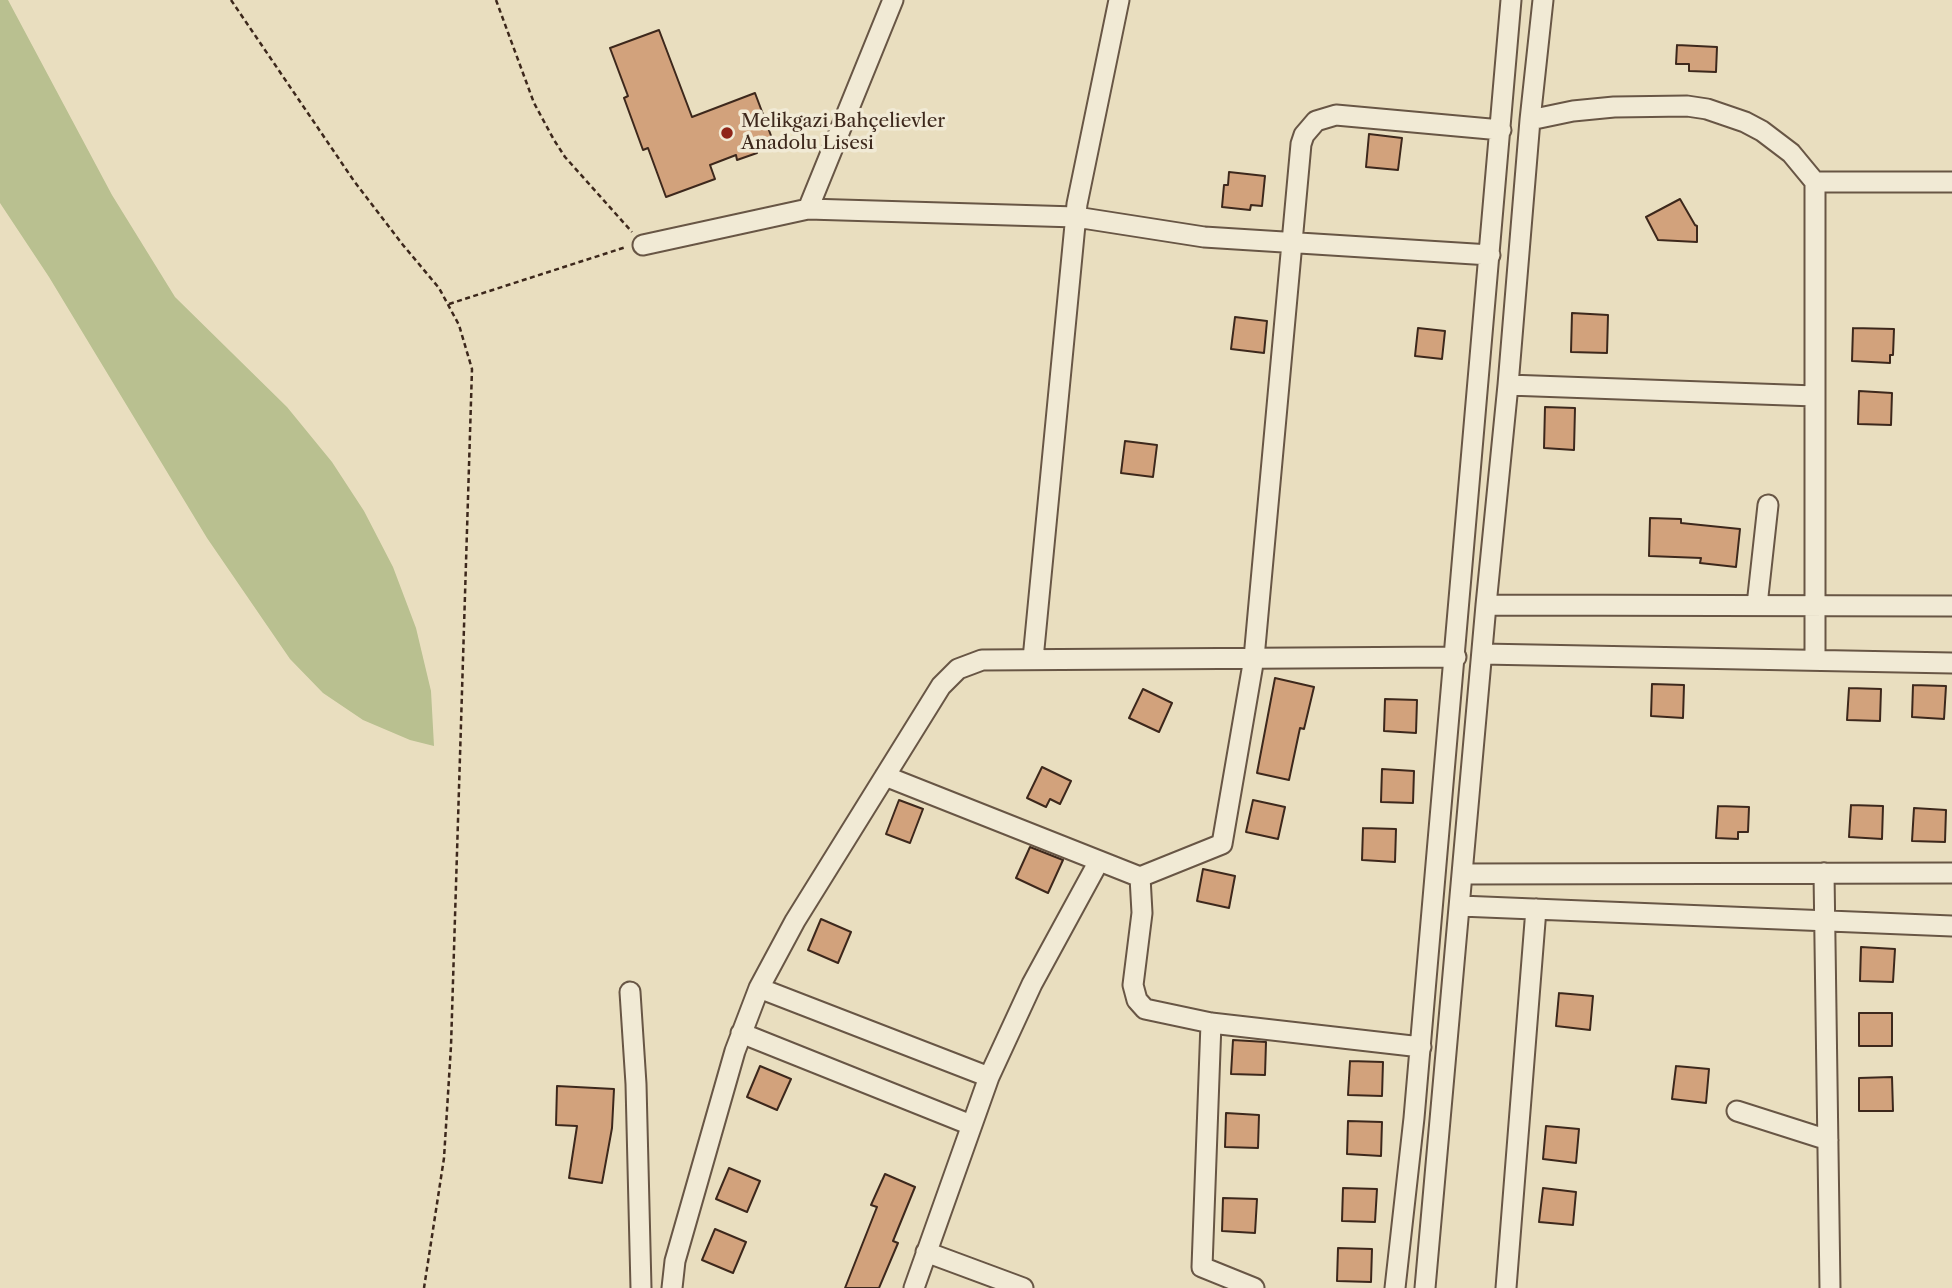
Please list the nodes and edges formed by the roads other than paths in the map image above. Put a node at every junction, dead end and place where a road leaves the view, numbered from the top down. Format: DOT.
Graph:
graph roads {
  1 [pos="893,0"];
  2 [pos="1119,0"];
  3 [pos="1511,0"];
  4 [pos="1543,0"];
  5 [pos="1530,120"];
  6 [pos="1501,130"];
  7 [pos="1815,182"];
  8 [pos="1952,182"];
  9 [pos="808,209"];
  10 [pos="1076,217"];
  11 [pos="1292,243"];
  12 [pos="642,244"];
  13 [pos="1490,255"];
  14 [pos="1508,385"];
  15 [pos="1815,396"];
  16 [pos="1768,505"];
  17 [pos="1486,605"];
  18 [pos="1757,605"];
  19 [pos="1815,605"];
  20 [pos="1952,606"];
  21 [pos="1482,654"];
  22 [pos="1455,657"];
  23 [pos="1254,658"];
  24 [pos="1032,659"];
  25 [pos="1815,660"];
  26 [pos="1952,663"];
  27 [pos="886,776"];
  28 [pos="1099,861"];
  29 [pos="1824,873"];
  30 [pos="1952,873"];
  31 [pos="1463,874"];
  32 [pos="1140,877"];
  33 [pos="1460,906"];
  34 [pos="1536,909"];
  35 [pos="1825,921"];
  36 [pos="1952,926"];
  37 [pos="759,988"];
  38 [pos="630,992"];
  39 [pos="1211,1023"];
  40 [pos="741,1033"];
  41 [pos="1421,1047"];
  42 [pos="989,1077"];
  43 [pos="1737,1111"];
  44 [pos="971,1125"];
  45 [pos="1828,1140"];
  46 [pos="926,1252"];
  47 [pos="641,1288"];
  48 [pos="672,1288"];
  49 [pos="914,1288"];
  50 [pos="1023,1288"];
  51 [pos="1254,1288"];
  52 [pos="1395,1288"];
  53 [pos="1425,1288"];
  54 [pos="1506,1288"];
  55 [pos="1830,1288"];
  1 -- 9 [label="street"];
  2 -- 10 [label="street"];
  3 -- 6 [label="street"];
  4 -- 5 [label="street"];
  5 -- 7 [label="street"];
  5 -- 14 [label="street"];
  6 -- 11 [label="street"];
  6 -- 13 [label="street"];
  7 -- 8 [label="street"];
  7 -- 15 [label="street"];
  9 -- 10 [label="street"];
  9 -- 12 [label="street"];
  10 -- 11 [label="street"];
  10 -- 24 [label="street"];
  11 -- 13 [label="street"];
  11 -- 23 [label="street"];
  13 -- 22 [label="street"];
  14 -- 15 [label="street"];
  14 -- 17 [label="street"];
  15 -- 19 [label="street"];
  16 -- 18 [label="street"];
  17 -- 18 [label="street"];
  17 -- 21 [label="street"];
  18 -- 19 [label="street"];
  19 -- 20 [label="street"];
  19 -- 25 [label="street"];
  21 -- 25 [label="street"];
  21 -- 31 [label="street"];
  22 -- 23 [label="street"];
  22 -- 41 [label="street"];
  23 -- 24 [label="street"];
  23 -- 32 [label="street"];
  24 -- 27 [label="street"];
  25 -- 26 [label="street"];
  27 -- 28 [label="street"];
  27 -- 37 [label="street"];
  28 -- 32 [label="street"];
  28 -- 42 [label="street"];
  29 -- 30 [label="street"];
  29 -- 31 [label="street"];
  29 -- 35 [label="street"];
  31 -- 33 [label="street"];
  32 -- 39 [label="street"];
  33 -- 34 [label="street"];
  33 -- 53 [label="street"];
  34 -- 35 [label="street"];
  34 -- 54 [label="street"];
  35 -- 36 [label="street"];
  35 -- 45 [label="street"];
  37 -- 40 [label="street"];
  37 -- 42 [label="street"];
  38 -- 47 [label="street"];
  39 -- 41 [label="street"];
  39 -- 51 [label="street"];
  40 -- 44 [label="street"];
  40 -- 48 [label="street"];
  41 -- 52 [label="street"];
  42 -- 44 [label="street"];
  43 -- 45 [label="street"];
  44 -- 46 [label="street"];
  45 -- 55 [label="street"];
  46 -- 49 [label="street"];
  46 -- 50 [label="street"];
}
